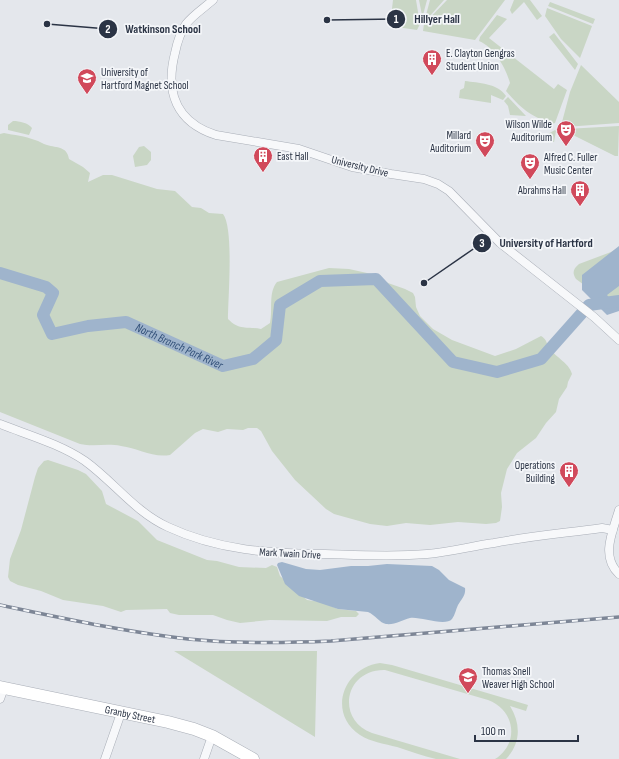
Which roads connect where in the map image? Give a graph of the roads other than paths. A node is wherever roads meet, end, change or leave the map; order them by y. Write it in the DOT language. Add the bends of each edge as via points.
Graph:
graph roads {
  1 [pos="213,0"];
  2 [pos="619,340"];
  3 [pos="0,424"];
  4 [pos="619,510"];
  5 [pos="613,530"];
  6 [pos="619,574"];
  7 [pos="1,691"];
  8 [pos="121,713"];
  9 [pos="212,736"];
  10 [pos="105,759"];
  11 [pos="204,759"];
  12 [pos="254,759"];
  1 -- 2 [label="street, University Drive" via="185,26 172,67 174,98 192,124 216,135 299,149 352,167 434,182 449,191 500,243 594,317"];
  3 -- 5 [label="street, Mark Twain Drive" via="77,456 161,524 185,534 247,550 286,554 414,555 602,528"];
  4 -- 5 [label="street"];
  5 -- 6 [label="street" via="609,556 611,564"];
  7 -- 8 [label="main road, Granby Street"];
  8 -- 9 [label="main road, Granby Street" via="168,722"];
  8 -- 10 [label="street"];
  9 -- 11 [label="street"];
  9 -- 12 [label="main road, Granby Street"];
}
